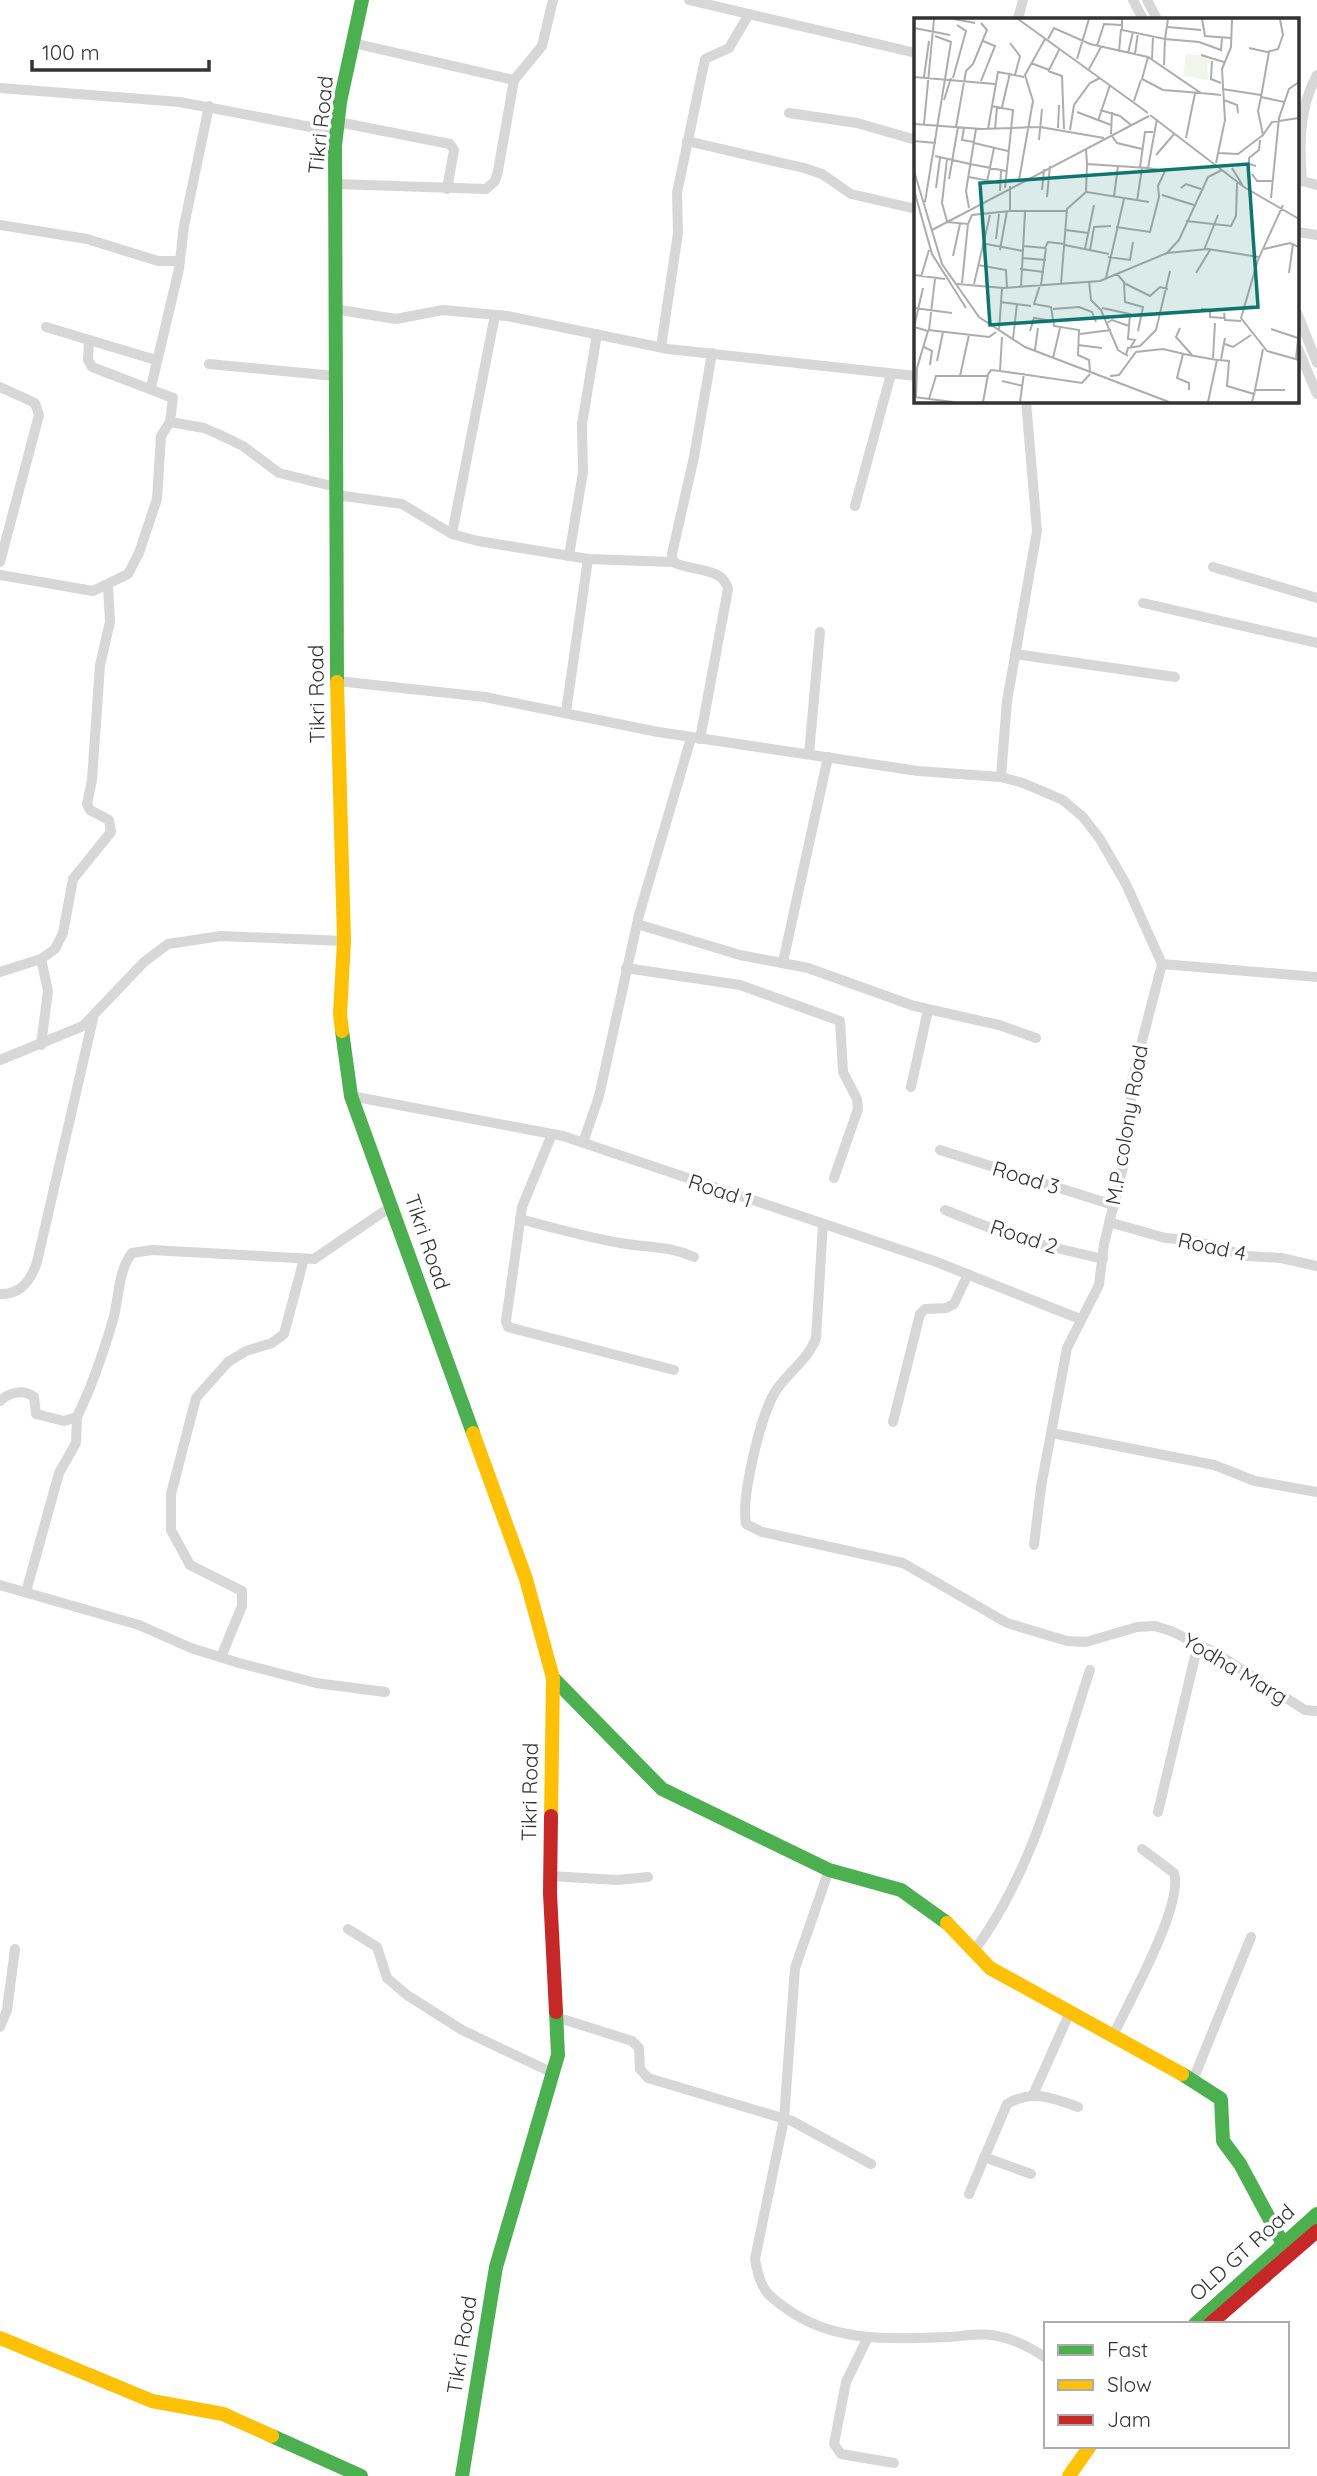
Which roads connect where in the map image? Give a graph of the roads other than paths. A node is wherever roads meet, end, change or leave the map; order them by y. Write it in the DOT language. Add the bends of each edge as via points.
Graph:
graph roads {
  1 [pos="362,0"];
  2 [pos="554,0"];
  3 [pos="689,0"];
  4 [pos="1023,0"];
  5 [pos="1133,0"];
  6 [pos="1147,0"];
  7 [pos="749,14"];
  8 [pos="1018,18"];
  9 [pos="1142,18"];
  10 [pos="1156,18"];
  11 [pos="353,43"];
  12 [pos="914,53"];
  13 [pos="1317,75"];
  14 [pos="514,80"];
  15 [pos="0,88"];
  16 [pos="209,106"];
  17 [pos="789,113"];
  18 [pos="337,127"];
  19 [pos="914,139"];
  20 [pos="687,141"];
  21 [pos="1300,181"];
  22 [pos="335,184"];
  23 [pos="1317,185"];
  24 [pos="447,189"];
  25 [pos="914,209"];
  26 [pos="0,225"];
  27 [pos="180,261"];
  28 [pos="334,309"];
  29 [pos="495,315"];
  30 [pos="1300,320"];
  31 [pos="46,327"];
  32 [pos="597,334"];
  33 [pos="89,340"];
  34 [pos="661,347"];
  35 [pos="712,353"];
  36 [pos="1300,354"];
  37 [pos="156,360"];
  38 [pos="1317,360"];
  39 [pos="209,363"];
  40 [pos="891,374"];
  41 [pos="335,376"];
  42 [pos="914,376"];
  43 [pos="0,387"];
  44 [pos="151,387"];
  45 [pos="1317,394"];
  46 [pos="1026,402"];
  47 [pos="170,422"];
  48 [pos="336,491"];
  49 [pos="855,506"];
  50 [pos="452,534"];
  51 [pos="569,556"];
  52 [pos="589,559"];
  53 [pos="0,562"];
  54 [pos="673,562"];
  55 [pos="1213,567"];
  56 [pos="0,575"];
  57 [pos="108,586"];
  58 [pos="1317,597"];
  59 [pos="1143,603"];
  60 [pos="820,632"];
  61 [pos="1317,643"];
  62 [pos="1015,653"];
  63 [pos="1175,677"];
  64 [pos="337,681"];
  65 [pos="566,712"];
  66 [pos="696,738"];
  67 [pos="809,754"];
  68 [pos="828,757"];
  69 [pos="1002,777"];
  70 [pos="637,924"];
  71 [pos="344,941"];
  72 [pos="41,959"];
  73 [pos="783,962"];
  74 [pos="1163,964"];
  75 [pos="626,968"];
  76 [pos="0,972"];
  77 [pos="1317,977"];
  78 [pos="928,1010"];
  79 [pos="93,1018"];
  80 [pos="1036,1038"];
  81 [pos="41,1045"];
  82 [pos="0,1060"];
  83 [pos="911,1087"];
  84 [pos="351,1096"];
  85 [pos="552,1134"];
  86 [pos="583,1143"];
  87 [pos="940,1150"];
  88 [pos="834,1178"];
  89 [pos="1113,1205"];
  90 [pos="392,1206"];
  91 [pos="945,1210"];
  92 [pos="520,1219"];
  93 [pos="1109,1222"];
  94 [pos="823,1224"];
  95 [pos="694,1257"];
  96 [pos="304,1259"];
  97 [pos="1103,1259"];
  98 [pos="1317,1266"];
  99 [pos="968,1273"];
  100 [pos="0,1294"];
  101 [pos="1080,1319"];
  102 [pos="674,1370"];
  103 [pos="0,1401"];
  104 [pos="77,1417"];
  105 [pos="893,1422"];
  106 [pos="1052,1433"];
  107 [pos="1317,1492"];
  108 [pos="1034,1545"];
  109 [pos="0,1585"];
  110 [pos="26,1592"];
  111 [pos="1198,1644"];
  112 [pos="221,1657"];
  113 [pos="1090,1670"];
  114 [pos="552,1678"];
  115 [pos="385,1692"];
  116 [pos="1317,1711"];
  117 [pos="1158,1812"];
  118 [pos="1142,1850"];
  119 [pos="829,1870"];
  120 [pos="550,1876"];
  121 [pos="648,1877"];
  122 [pos="348,1929"];
  123 [pos="1251,1937"];
  124 [pos="15,1949"];
  125 [pos="974,1951"];
  126 [pos="1070,2012"];
  127 [pos="556,2017"];
  128 [pos="0,2027"];
  129 [pos="1113,2036"];
  130 [pos="553,2073"];
  131 [pos="1193,2080"];
  132 [pos="1033,2095"];
  133 [pos="1078,2107"];
  134 [pos="784,2119"];
  135 [pos="984,2157"];
  136 [pos="871,2164"];
  137 [pos="1031,2174"];
  138 [pos="969,2194"];
  139 [pos="1317,2214"];
  140 [pos="1317,2231"];
  141 [pos="1283,2244"];
  142 [pos="1197,2322"];
  143 [pos="1212,2322"];
  144 [pos="868,2337"];
  145 [pos="0,2338"];
  146 [pos="1044,2357"];
  147 [pos="1089,2448"];
  148 [pos="1101,2448"];
  149 [pos="894,2463"];
  150 [pos="361,2476"];
  151 [pos="462,2476"];
  152 [pos="1069,2476"];
  153 [pos="1081,2476"];
  1 -- 11 [label="street, Tikri Road"];
  2 -- 14 [label="street" via="542,46"];
  3 -- 7 [label="street"];
  4 -- 8 [label="street"];
  5 -- 9 [label="street"];
  6 -- 10 [label="street"];
  7 -- 12 [label="street"];
  7 -- 20 [label="street" via="736,41 705,59"];
  11 -- 14 [label="street"];
  11 -- 18 [label="street, Tikri Road"];
  13 -- 21 [label="street" via="1301,124"];
  14 -- 24 [label="street" via="495,181 486,189"];
  15 -- 16 [label="street"];
  16 -- 18 [label="street"];
  16 -- 27 [label="street"];
  17 -- 19 [label="street" via="857,123"];
  18 -- 22 [label="street, Tikri Road"];
  18 -- 24 [label="street" via="450,144 454,150"];
  20 -- 25 [label="street" via="804,168 851,194"];
  20 -- 34 [label="street"];
  21 -- 23 [label="street"];
  22 -- 24 [label="street"];
  22 -- 28 [label="street, Tikri Road"];
  26 -- 27 [label="street" via="87,239 158,261"];
  27 -- 37 [label="street"];
  28 -- 29 [label="street" via="396,319 443,310"];
  28 -- 41 [label="street, Tikri Road"];
  29 -- 32 [label="street"];
  29 -- 50 [label="street"];
  30 -- 38 [label="street"];
  31 -- 33 [label="street"];
  32 -- 34 [label="street"];
  32 -- 51 [label="street" via="582,424 583,472"];
  33 -- 37 [label="street"];
  33 -- 44 [label="street" via="92,366"];
  34 -- 35 [label="street"];
  35 -- 40 [label="street"];
  35 -- 54 [label="street"];
  36 -- 45 [label="street"];
  37 -- 44 [label="street"];
  39 -- 41 [label="street"];
  40 -- 42 [label="street"];
  40 -- 49 [label="street"];
  41 -- 48 [label="street, Tikri Road"];
  43 -- 53 [label="street" via="39,408"];
  44 -- 47 [label="street" via="173,398"];
  46 -- 62 [label="street" via="1037,531"];
  47 -- 48 [label="street" via="218,434 279,473"];
  47 -- 57 [label="street" via="162,436 160,488 139,553 128,573"];
  48 -- 50 [label="street" via="402,504"];
  48 -- 64 [label="street, Tikri Road"];
  50 -- 51 [label="street"];
  51 -- 52 [label="street"];
  52 -- 54 [label="street"];
  52 -- 65 [label="street"];
  54 -- 66 [label="street" via="720,575 728,589"];
  55 -- 58 [label="street"];
  56 -- 57 [label="street" via="80,590"];
  57 -- 72 [label="street" via="110,622 100,665 88,804 90,810 109,820 111,832 74,879 60,942"];
  59 -- 61 [label="street"];
  60 -- 67 [label="street"];
  62 -- 63 [label="street"];
  62 -- 69 [label="street"];
  64 -- 65 [label="street" via="485,697"];
  64 -- 71 [label="street, Tikri Road"];
  65 -- 66 [label="street"];
  66 -- 67 [label="street"];
  66 -- 70 [label="street"];
  67 -- 68 [label="street"];
  68 -- 69 [label="street" via="918,771"];
  68 -- 73 [label="street"];
  69 -- 74 [label="street" via="1043,790 1083,817 1125,884"];
  70 -- 73 [label="street"];
  70 -- 75 [label="street"];
  71 -- 79 [label="street" via="222,936 168,944 144,962"];
  71 -- 84 [label="street, Tikri Road" via="340,1014"];
  72 -- 76 [label="street"];
  72 -- 81 [label="street" via="48,991"];
  73 -- 78 [label="street"];
  74 -- 77 [label="street"];
  74 -- 89 [label="street, M.P colony Road" via="1133,1076 1126,1155"];
  75 -- 86 [label="street"];
  75 -- 88 [label="street" via="740,985 839,1021 843,1072 858,1109"];
  78 -- 80 [label="street"];
  78 -- 83 [label="street"];
  79 -- 81 [label="street"];
  79 -- 100 [label="street" via="37,1262 26,1284 15,1292"];
  81 -- 82 [label="street"];
  84 -- 85 [label="street, Road 1"];
  84 -- 90 [label="street, Tikri Road"];
  85 -- 86 [label="street, Road 1"];
  85 -- 92 [label="street"];
  86 -- 94 [label="street, Road 1"];
  87 -- 89 [label="street, Road 3"];
  89 -- 93 [label="street, M.P colony Road"];
  90 -- 96 [label="street" via="324,1254"];
  90 -- 114 [label="street, Tikri Road" via="526,1578"];
  91 -- 97 [label="street, Road 2" via="1017,1238"];
  92 -- 95 [label="street" via="611,1241 656,1245"];
  92 -- 102 [label="street" via="508,1326"];
  93 -- 97 [label="street, M.P colony Road"];
  93 -- 98 [label="street, Road 4" via="1247,1256"];
  94 -- 99 [label="street, Road 1"];
  94 -- 111 [label="street, Yodha Marg" via="816,1338 775,1391 766,1411 747,1494 746,1524 762,1532 903,1563 1007,1623 1068,1641 1086,1642 1155,1626"];
  96 -- 104 [label="street" via="152,1250 132,1254 123,1271 95,1377"];
  96 -- 112 [label="street" via="284,1334 228,1362 196,1398 171,1494 171,1530 190,1565 243,1591 242,1606"];
  97 -- 101 [label="street, M.P colony Road" via="1094,1298"];
  99 -- 101 [label="street, Road 1"];
  99 -- 105 [label="street" via="954,1304 920,1314"];
  101 -- 106 [label="street, M.P colony Road" via="1067,1348"];
  103 -- 104 [label="street" via="23,1392 34,1397 36,1414 64,1421"];
  104 -- 110 [label="street" via="76,1443 59,1473"];
  106 -- 107 [label="street" via="1214,1465 1255,1481"];
  106 -- 108 [label="street, M.P colony Road"];
  109 -- 110 [label="street"];
  110 -- 112 [label="street" via="139,1625"];
  111 -- 116 [label="street, Yodha Marg" via="1305,1710"];
  111 -- 117 [label="street"];
  112 -- 115 [label="street" via="317,1683"];
  113 -- 125 [label="street" via="1026,1864 1006,1906"];
  114 -- 119 [label="street" via="662,1789"];
  114 -- 120 [label="street, Tikri Road"];
  118 -- 129 [label="street" via="1174,1874 1176,1890 1162,1933"];
  119 -- 125 [label="street" via="901,1890 949,1924"];
  119 -- 134 [label="street" via="795,1968"];
  120 -- 121 [label="street"];
  120 -- 127 [label="street, Tikri Road"];
  122 -- 130 [label="street" via="377,1947 387,1978 407,1995 462,2030"];
  123 -- 131 [label="street"];
  124 -- 128 [label="street" via="7,2010"];
  125 -- 126 [label="street" via="990,1968"];
  126 -- 129 [label="street"];
  126 -- 132 [label="street"];
  127 -- 130 [label="street, Tikri Road" via="558,2055"];
  127 -- 134 [label="street" via="632,2041 639,2048 640,2068 648,2078"];
  129 -- 131 [label="street"];
  130 -- 151 [label="street, Tikri Road" via="496,2267"];
  131 -- 141 [label="street" via="1221,2099 1223,2141"];
  132 -- 133 [label="street"];
  132 -- 135 [label="street" via="1007,2104"];
  134 -- 136 [label="street"];
  134 -- 144 [label="street" via="755,2259 758,2281 770,2298 813,2326"];
  135 -- 137 [label="street"];
  135 -- 138 [label="street"];
  139 -- 141 [label="street, OLD GT Road"];
  140 -- 143 [label="street, OLD GT Road"];
  141 -- 142 [label="street, OLD GT Road"];
  144 -- 146 [label="street" via="991,2335 1028,2345"];
  144 -- 149 [label="street" via="846,2382 834,2444 841,2454"];
  145 -- 150 [label="street" via="152,2401 223,2414"];
  147 -- 152 [label="street"];
  148 -- 153 [label="street"];
}
